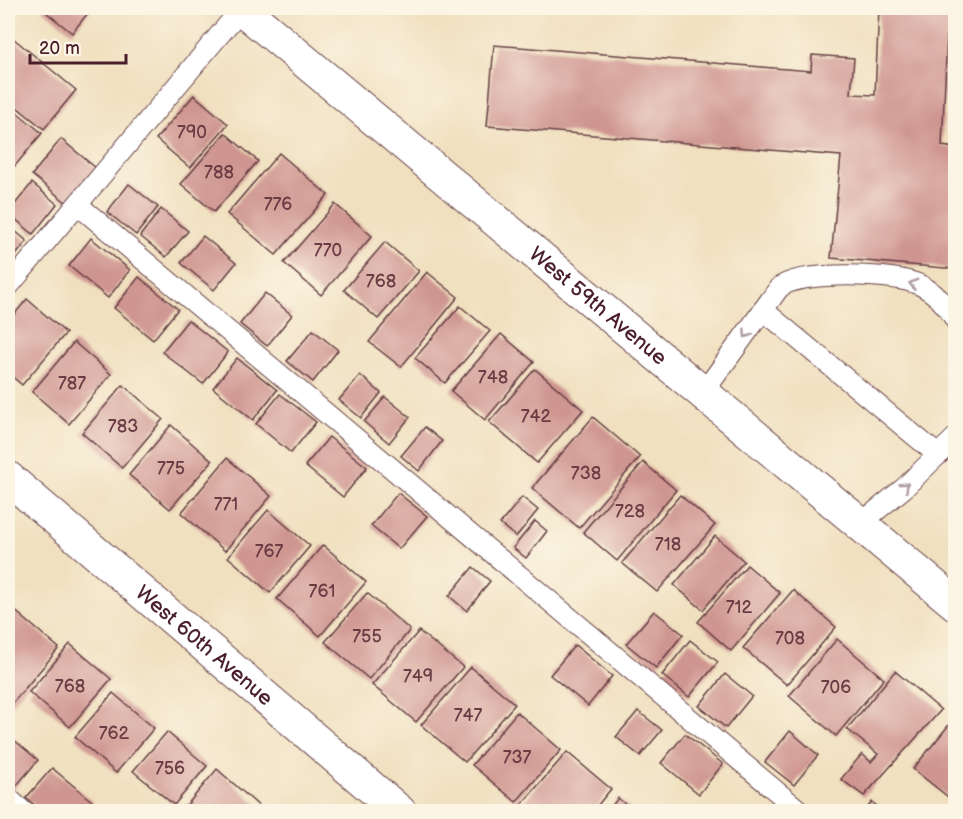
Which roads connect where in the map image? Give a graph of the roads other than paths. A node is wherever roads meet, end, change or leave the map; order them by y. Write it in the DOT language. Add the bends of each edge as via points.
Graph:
graph roads {
  1 [pos="242,8"];
  2 [pos="78,205"];
  3 [pos="8,287"];
  4 [pos="763,310"];
  5 [pos="956,321"];
  6 [pos="703,393"];
  7 [pos="956,436"];
  8 [pos="938,455"];
  9 [pos="8,478"];
  10 [pos="860,524"];
  11 [pos="956,604"];
  12 [pos="8,798"];
  13 [pos="24,812"];
  14 [pos="400,812"];
  15 [pos="801,812"];
  1 -- 2 [label="lane"];
  1 -- 6 [label="street, West 59th Avenue"];
  2 -- 3 [label="lane"];
  2 -- 15 [label="lane"];
  5 -- 4 [label="lane, one-way" via="939,297 919,284 828,274 787,281"];
  4 -- 6 [label="lane, one-way"];
  4 -- 8 [label="lane"];
  6 -- 10 [label="street, West 59th Avenue"];
  7 -- 8 [label="lane"];
  10 -- 8 [label="lane, one-way"];
  9 -- 14 [label="street, West 60th Avenue"];
  10 -- 11 [label="street, West 59th Avenue"];
  12 -- 13 [label="lane"];
}
